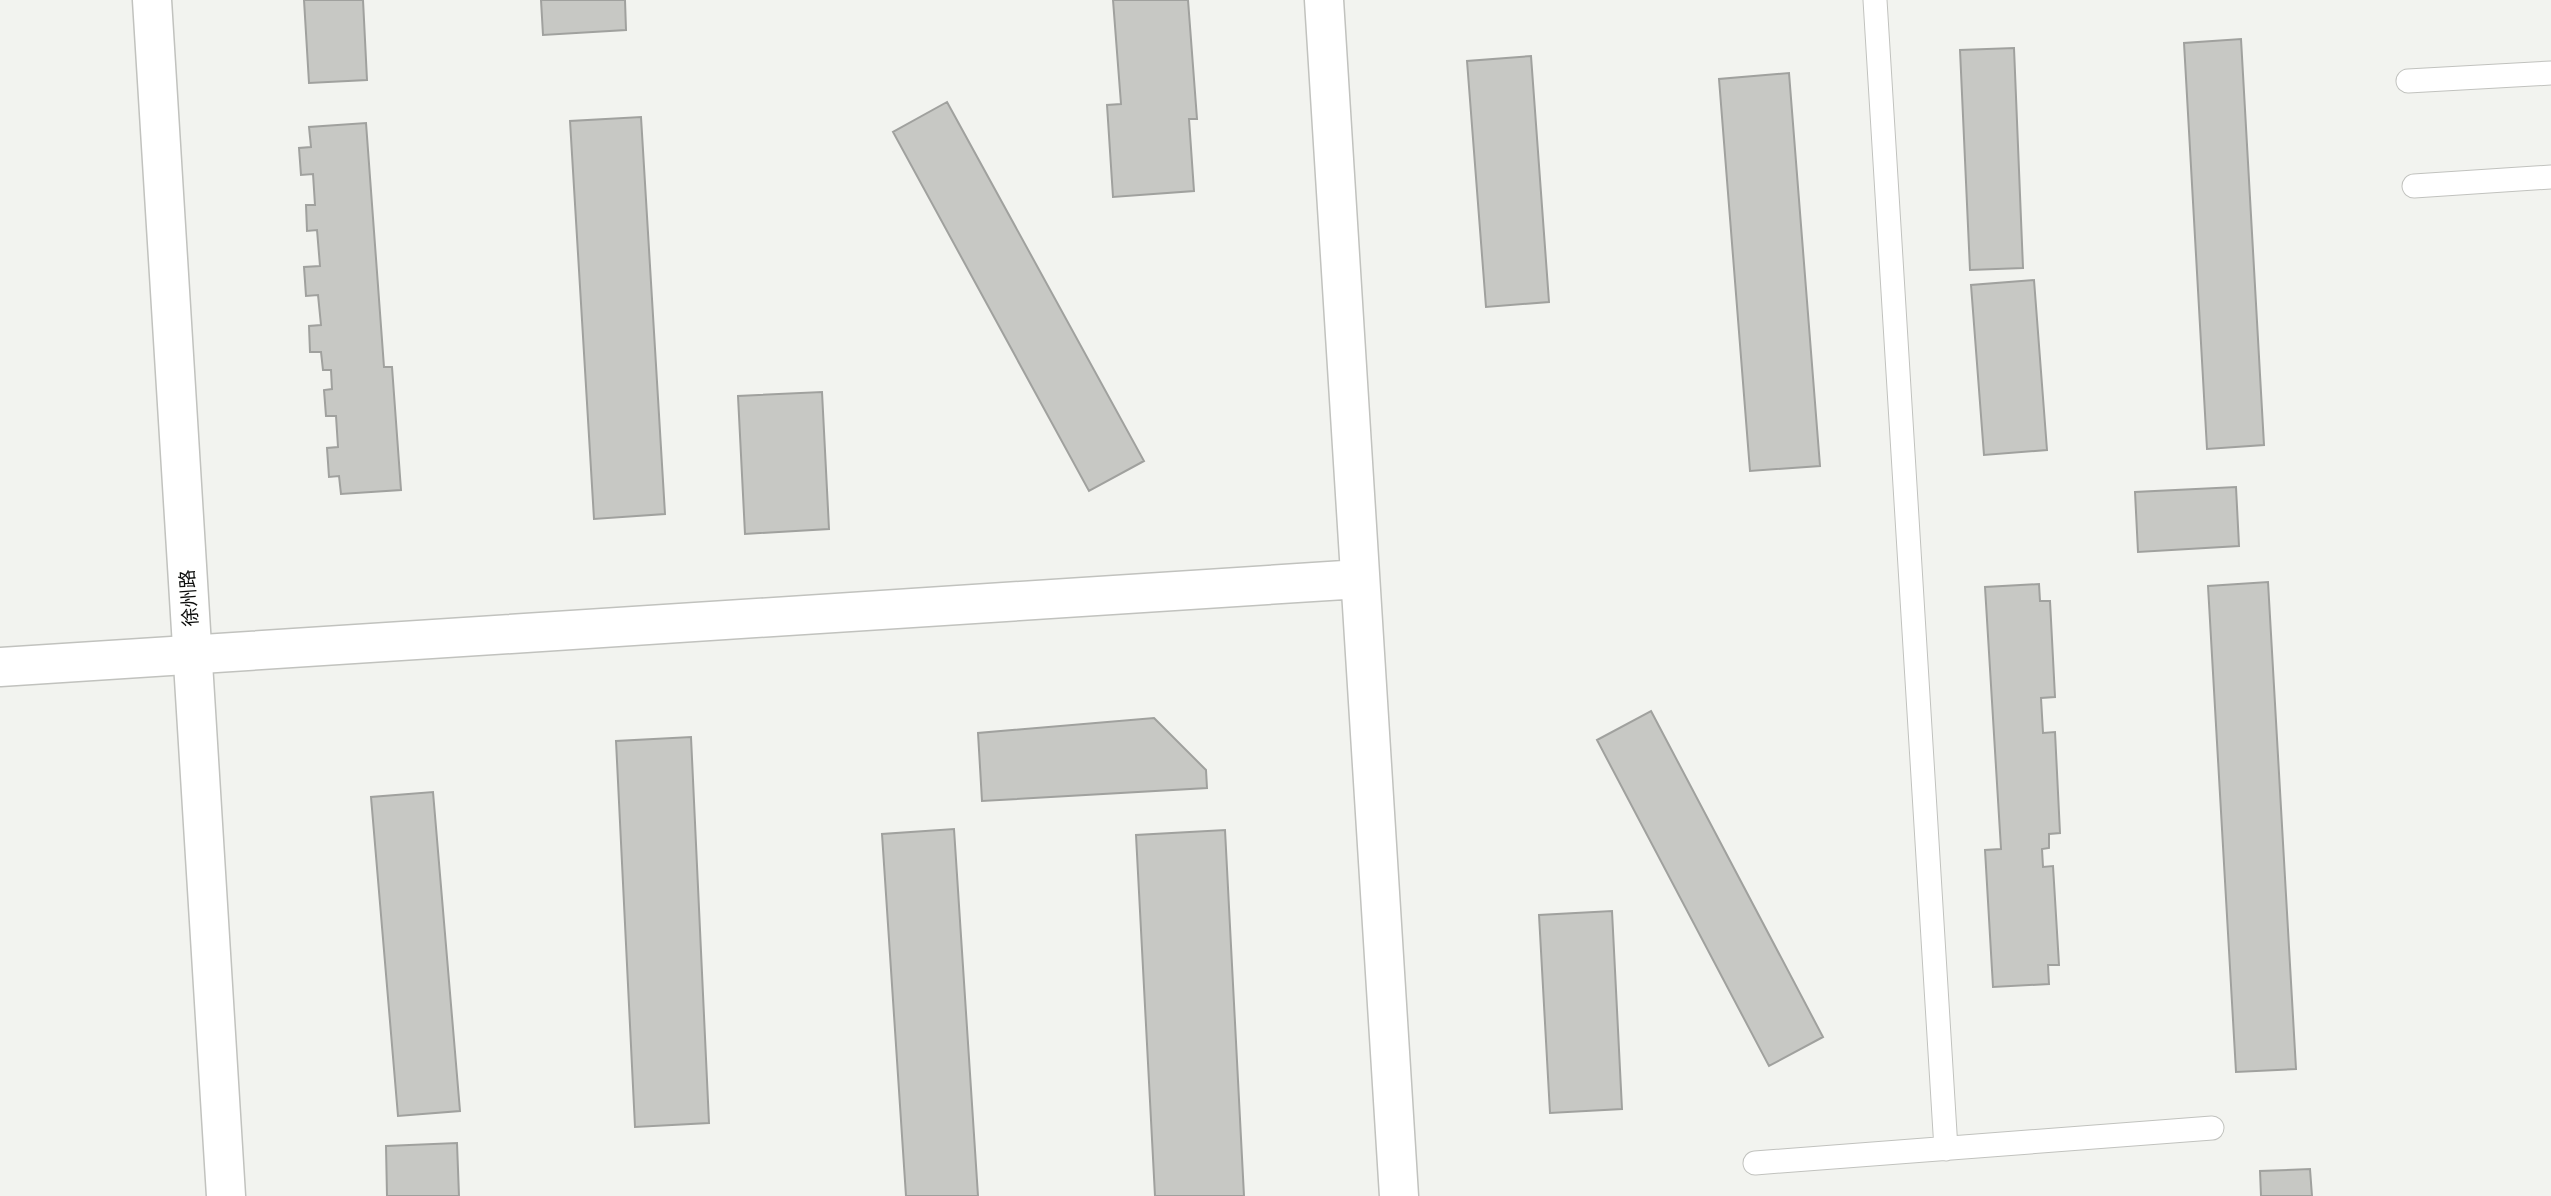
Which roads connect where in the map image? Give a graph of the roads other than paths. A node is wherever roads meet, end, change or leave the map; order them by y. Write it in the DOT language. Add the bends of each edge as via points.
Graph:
graph roads {
  1 [pos="152,0"];
  2 [pos="1324,0"];
  3 [pos="1875,0"];
  4 [pos="2551,73"];
  5 [pos="2408,81"];
  6 [pos="2551,177"];
  7 [pos="2414,186"];
  8 [pos="1360,579"];
  9 [pos="193,655"];
  10 [pos="0,667"];
  11 [pos="2212,1128"];
  12 [pos="1946,1149"];
  13 [pos="1755,1163"];
  14 [pos="226,1196"];
  15 [pos="1399,1196"];
  1 -- 9 [label="street, 徐州路"];
  2 -- 8 [label="street"];
  3 -- 12 [label="lane"];
  4 -- 5 [label="lane"];
  6 -- 7 [label="lane"];
  8 -- 9 [label="street"];
  8 -- 15 [label="street"];
  9 -- 10 [label="street"];
  9 -- 14 [label="street, 徐州路"];
  11 -- 12 [label="lane"];
  12 -- 13 [label="lane"];
}
